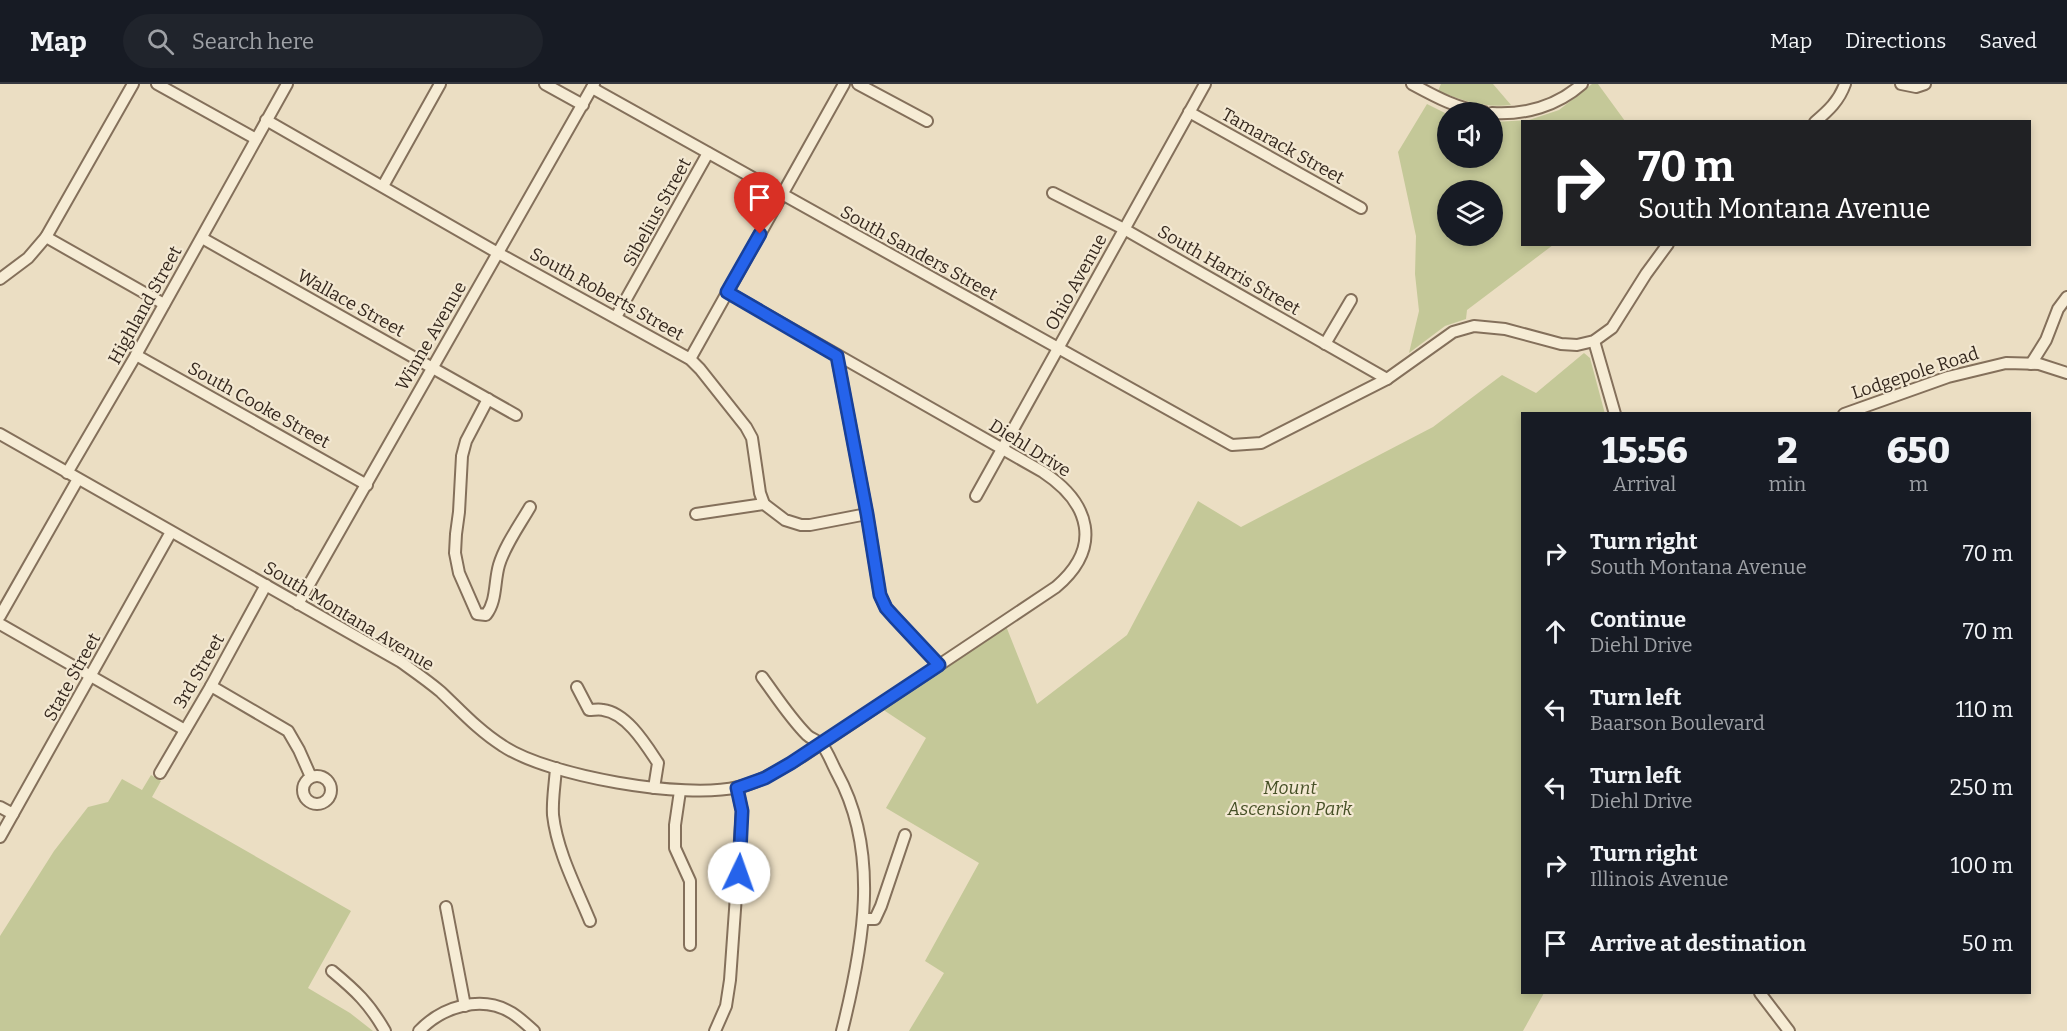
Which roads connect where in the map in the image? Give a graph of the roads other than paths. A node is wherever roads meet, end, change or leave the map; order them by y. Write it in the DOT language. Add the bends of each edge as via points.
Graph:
graph roads {
  1 [pos="133,84"];
  2 [pos="157,84"];
  3 [pos="287,84"];
  4 [pos="440,84"];
  5 [pos="545,84"];
  6 [pos="844,84"];
  7 [pos="858,84"];
  8 [pos="1205,84"];
  9 [pos="1412,84"];
  10 [pos="1582,84"];
  11 [pos="1845,84"];
  12 [pos="1901,84"];
  13 [pos="1924,84"];
  14 [pos="593,86"];
  15 [pos="1448,102"];
  16 [pos="583,105"];
  17 [pos="1189,112"];
  18 [pos="1503,114"];
  19 [pos="266,120"];
  20 [pos="1817,120"];
  21 [pos="927,121"];
  22 [pos="256,139"];
  23 [pos="708,153"];
  24 [pos="383,186"];
  25 [pos="1053,193"];
  26 [pos="782,195"];
  27 [pos="1361,208"];
  28 [pos="1125,229"];
  29 [pos="46,237"];
  30 [pos="202,238"];
  31 [pos="1667,246"];
  32 [pos="498,253"];
  33 [pos="0,279"];
  34 [pos="727,292"];
  35 [pos="2067,297"];
  36 [pos="1351,300"];
  37 [pos="164,304"];
  38 [pos="616,317"];
  39 [pos="1594,341"];
  40 [pos="1325,345"];
  41 [pos="1058,350"];
  42 [pos="136,355"];
  43 [pos="837,356"];
  44 [pos="690,359"];
  45 [pos="2031,364"];
  46 [pos="432,368"];
  47 [pos="2067,373"];
  48 [pos="1387,379"];
  49 [pos="488,399"];
  50 [pos="1614,412"];
  51 [pos="1849,412"];
  52 [pos="516,415"];
  53 [pos="0,434"];
  54 [pos="1002,449"];
  55 [pos="67,473"];
  56 [pos="78,479"];
  57 [pos="367,484"];
  58 [pos="976,496"];
  59 [pos="765,504"];
  60 [pos="530,507"];
  61 [pos="696,514"];
  62 [pos="867,514"];
  63 [pos="171,532"];
  64 [pos="266,585"];
  65 [pos="298,604"];
  66 [pos="0,616"];
  67 [pos="0,624"];
  68 [pos="939,665"];
  69 [pos="92,677"];
  70 [pos="762,677"];
  71 [pos="211,686"];
  72 [pos="577,687"];
  73 [pos="185,729"];
  74 [pos="821,744"];
  75 [pos="556,768"];
  76 [pos="160,773"];
  77 [pos="311,777"];
  78 [pos="654,788"];
  79 [pos="737,788"];
  80 [pos="680,791"];
  81 [pos="0,807"];
  82 [pos="13,814"];
  83 [pos="905,834"];
  84 [pos="0,837"];
  85 [pos="446,907"];
  86 [pos="863,919"];
  87 [pos="590,921"];
  88 [pos="690,945"];
  89 [pos="332,971"];
  90 [pos="1761,994"];
  91 [pos="465,1006"];
  92 [pos="385,1031"];
  93 [pos="419,1031"];
  94 [pos="534,1031"];
  95 [pos="716,1031"];
  96 [pos="842,1031"];
  97 [pos="1789,1031"];
  1 -- 29 [label="street"];
  2 -- 22 [label="street"];
  3 -- 19 [label="street"];
  4 -- 24 [label="street"];
  5 -- 16 [label="street"];
  6 -- 26 [label="street"];
  7 -- 21 [label="street"];
  8 -- 17 [label="street, Ohio Avenue"];
  9 -- 15 [label="street"];
  10 -- 18 [label="street" via="1542,107"];
  11 -- 20 [label="street" via="1830,109"];
  12 -- 13 [label="street"];
  14 -- 16 [label="street, Winne Avenue"];
  14 -- 23 [label="street, South Sanders Street"];
  16 -- 32 [label="street, Winne Avenue"];
  17 -- 27 [label="street, Tamarack Street"];
  17 -- 28 [label="street, Ohio Avenue"];
  19 -- 22 [label="street"];
  19 -- 24 [label="street, South Roberts Street"];
  22 -- 30 [label="street, Highland Street"];
  23 -- 26 [label="street, South Sanders Street"];
  23 -- 38 [label="street, Sibelius Street"];
  24 -- 32 [label="street, South Roberts Street"];
  25 -- 28 [label="street, South Harris Street"];
  26 -- 34 [label="street"];
  26 -- 41 [label="street, South Sanders Street"];
  28 -- 40 [label="street, South Harris Street"];
  28 -- 41 [label="street, Ohio Avenue"];
  29 -- 33 [label="street" via="28,258"];
  29 -- 37 [label="street"];
  30 -- 37 [label="street, Highland Street"];
  30 -- 46 [label="street, Wallace Street"];
  31 -- 39 [label="street" via="1612,328"];
  32 -- 38 [label="street, South Roberts Street"];
  32 -- 46 [label="street, Winne Avenue"];
  34 -- 43 [label="street, Diehl Drive"];
  34 -- 44 [label="street"];
  35 -- 45 [label="street"];
  36 -- 40 [label="street"];
  37 -- 42 [label="street, Highland Street"];
  38 -- 44 [label="street, South Roberts Street"];
  39 -- 48 [label="street" via="1561,344 1505,329 1474,326 1453,332"];
  39 -- 50 [label="street"];
  40 -- 48 [label="street, South Harris Street"];
  41 -- 48 [label="street, South Sanders Street" via="1232,445 1261,443"];
  41 -- 54 [label="street, Ohio Avenue"];
  42 -- 55 [label="street, Highland Street"];
  42 -- 57 [label="street, South Cooke Street"];
  43 -- 54 [label="street, Diehl Drive"];
  43 -- 62 [label="street"];
  44 -- 59 [label="street, South Roberts Street" via="752,438"];
  45 -- 47 [label="street, Lodgepole Road"];
  45 -- 51 [label="street, Lodgepole Road" via="2006,363 1948,376"];
  46 -- 49 [label="street, Wallace Street"];
  46 -- 57 [label="street, Winne Avenue"];
  49 -- 52 [label="street, Wallace Street"];
  49 -- 60 [label="street" via="462,456 455,553 459,573 477,614 486,615 490,609 499,565"];
  53 -- 55 [label="street, South Montana Avenue"];
  54 -- 58 [label="street, Ohio Avenue"];
  54 -- 68 [label="street, Diehl Drive" via="1067,490 1085,525 1081,554 1056,587"];
  55 -- 56 [label="street, South Montana Avenue"];
  56 -- 63 [label="street, South Montana Avenue"];
  56 -- 66 [label="street"];
  57 -- 65 [label="street, Winne Avenue"];
  59 -- 61 [label="street"];
  59 -- 62 [label="street" via="785,520 801,525"];
  62 -- 68 [label="street" via="880,595 886,608"];
  63 -- 64 [label="street, South Montana Avenue"];
  63 -- 69 [label="street, State Street"];
  64 -- 65 [label="street, South Montana Avenue"];
  64 -- 71 [label="street, 3rd Street"];
  65 -- 75 [label="street, South Montana Avenue" via="415,672 505,748"];
  67 -- 69 [label="street"];
  68 -- 74 [label="street, Diehl Drive"];
  69 -- 73 [label="street"];
  69 -- 82 [label="street, State Street"];
  70 -- 74 [label="street" via="808,737"];
  71 -- 73 [label="street, 3rd Street"];
  71 -- 77 [label="street" via="288,731"];
  72 -- 78 [label="street" via="589,710 606,710 638,733 658,763"];
  73 -- 76 [label="street, 3rd Street"];
  74 -- 79 [label="street, South Montana Avenue" via="772,774"];
  74 -- 86 [label="street" via="857,821 864,860"];
  75 -- 78 [label="street, South Montana Avenue"];
  75 -- 87 [label="street" via="556,828"];
  78 -- 80 [label="street, South Montana Avenue"];
  79 -- 80 [label="street, South Montana Avenue"];
  79 -- 95 [label="street" via="742,811 730,980 726,1006"];
  80 -- 88 [label="street" via="675,848 690,881"];
  81 -- 82 [label="street"];
  82 -- 84 [label="street, State Street"];
  83 -- 86 [label="street" via="882,906 875,919"];
  85 -- 91 [label="street"];
  86 -- 96 [label="street"];
  89 -- 92 [label="street" via="372,1008"];
  90 -- 97 [label="street"];
  91 -- 93 [label="street" via="440,1014"];
  91 -- 94 [label="street" via="496,1007 512,1013"];
}
